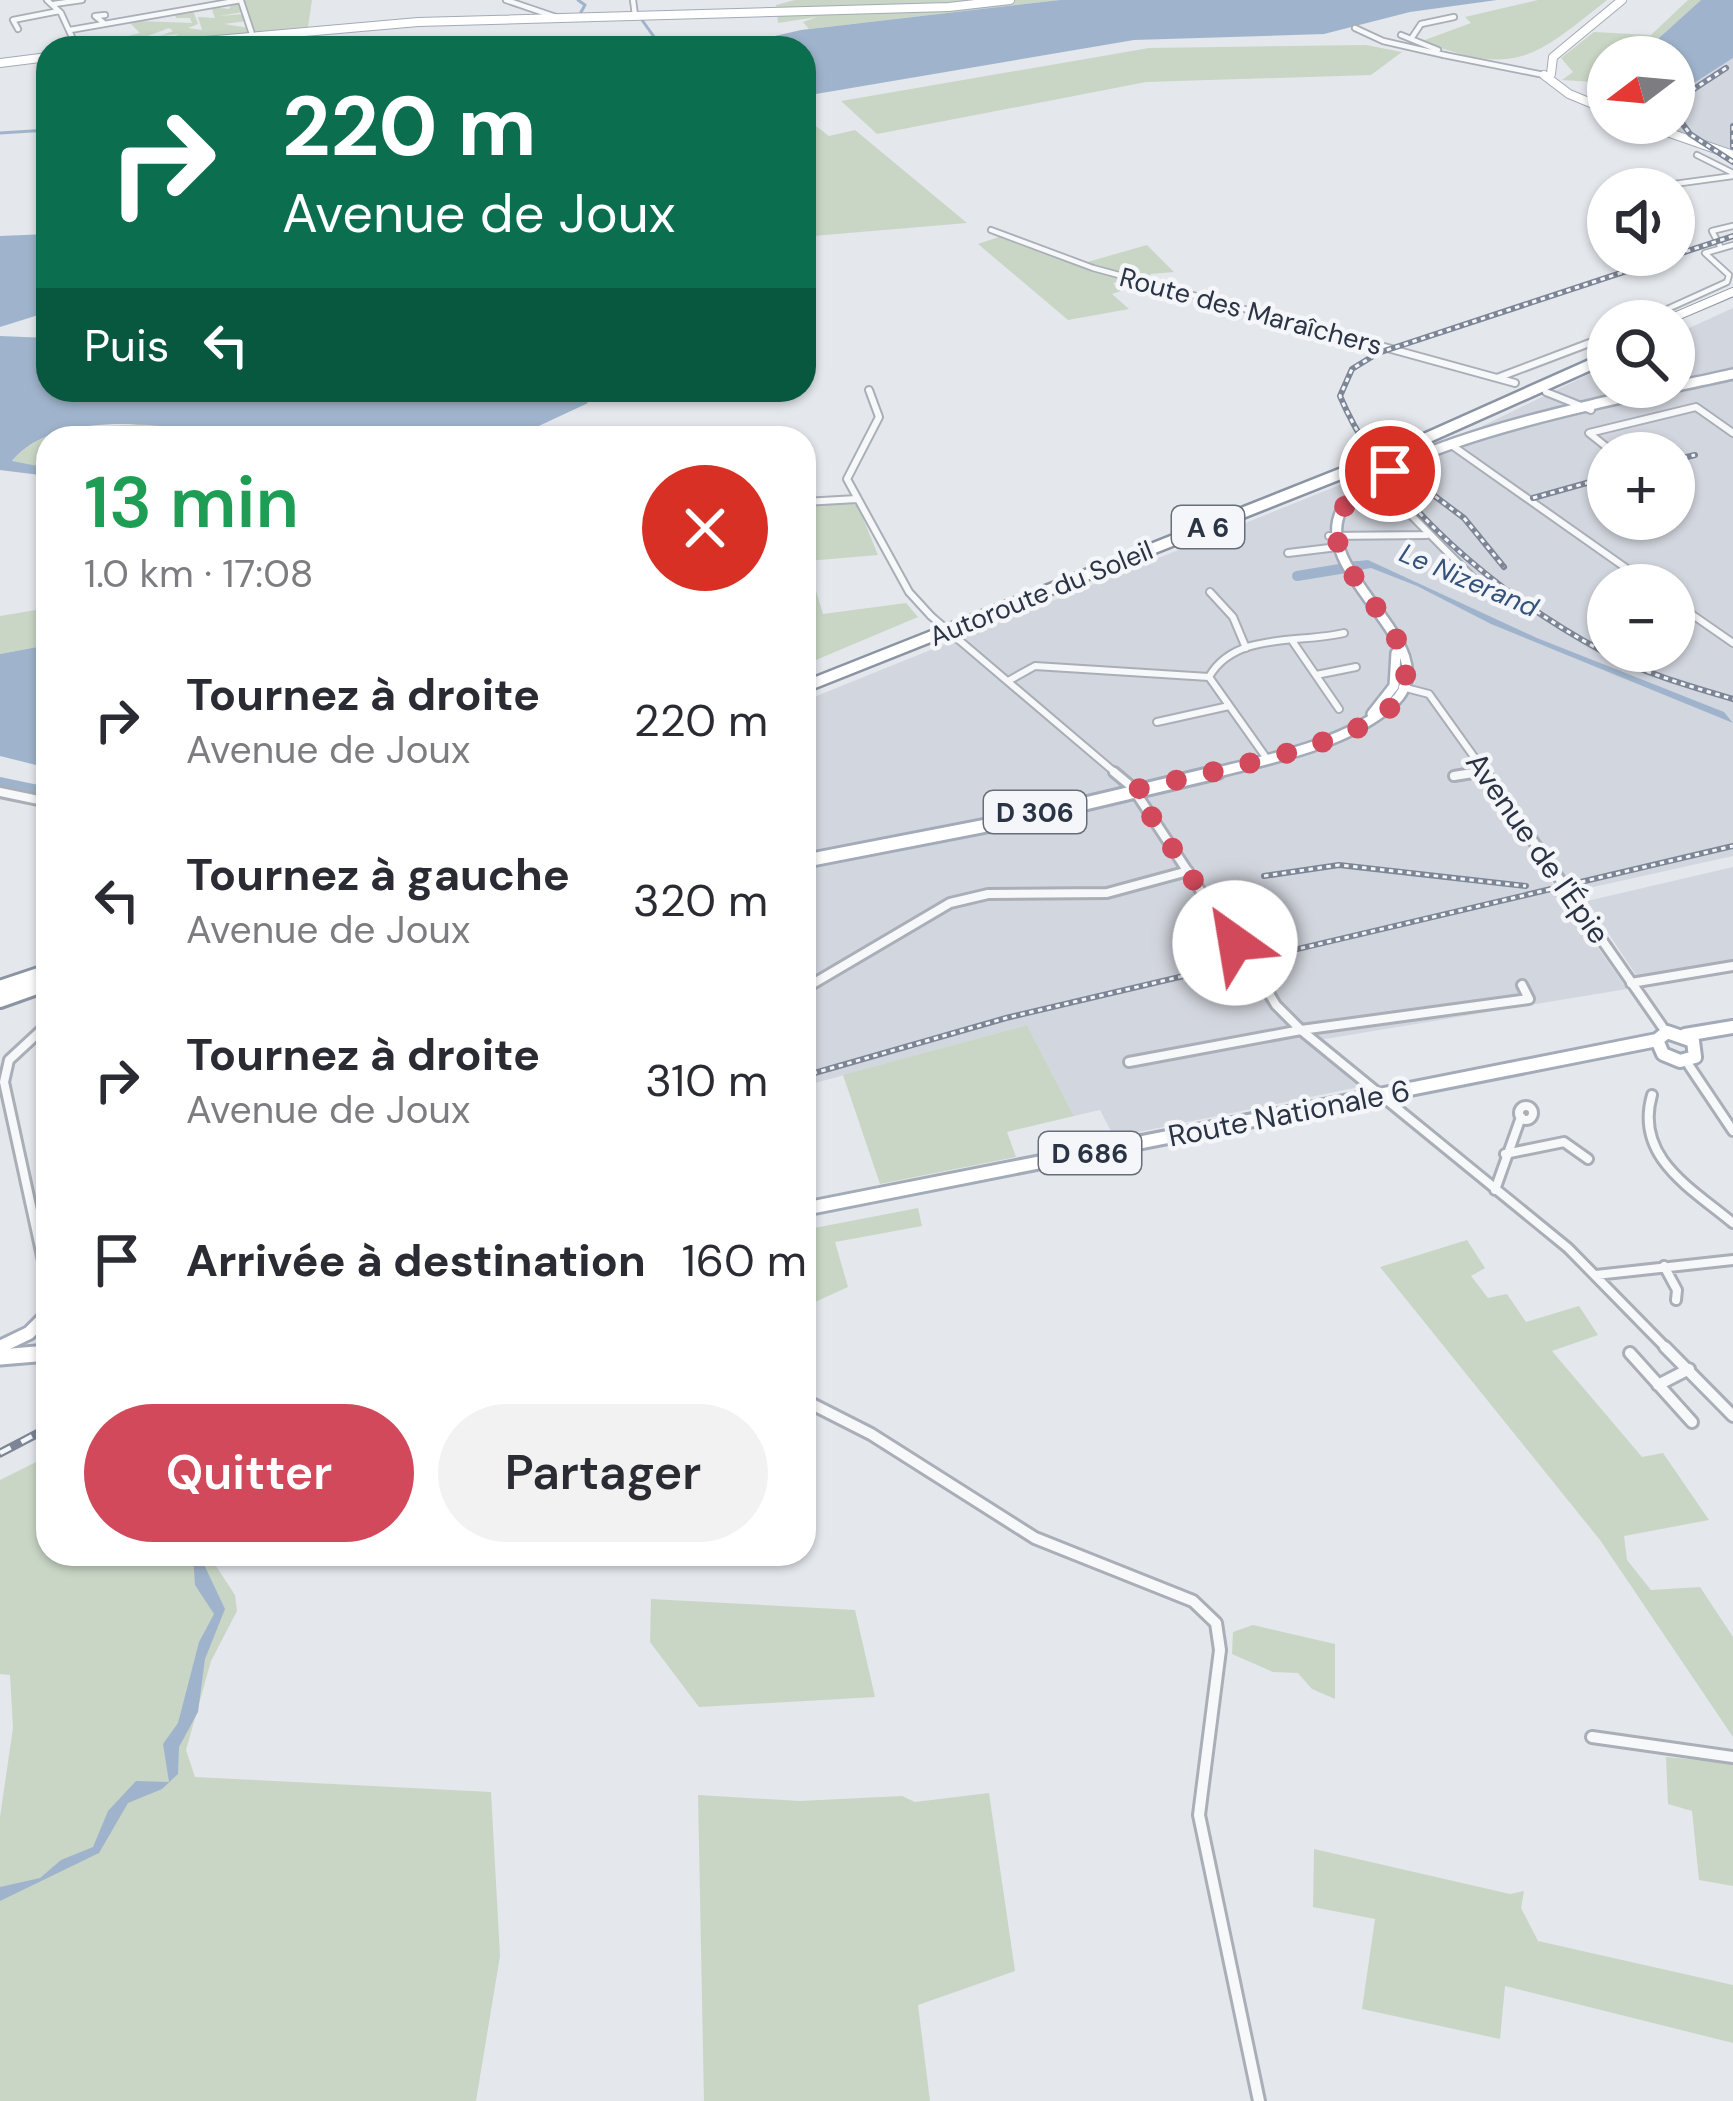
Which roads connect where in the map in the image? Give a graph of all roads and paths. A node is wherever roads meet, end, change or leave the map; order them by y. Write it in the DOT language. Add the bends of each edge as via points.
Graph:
graph roads {
  1 [pos="82,0"];
  2 [pos="241,0"];
  3 [pos="506,0"];
  4 [pos="633,0"];
  5 [pos="1010,0"];
  6 [pos="1622,0"];
  7 [pos="50,2"];
  8 [pos="59,11"];
  9 [pos="105,15"];
  10 [pos="543,15"];
  11 [pos="635,15"];
  12 [pos="1454,17"];
  13 [pos="105,23"];
  14 [pos="1355,28"];
  15 [pos="18,29"];
  16 [pos="70,30"];
  17 [pos="252,34"];
  18 [pos="1401,35"];
  19 [pos="72,36"];
  20 [pos="234,36"];
  21 [pos="1411,39"];
  22 [pos="1444,55"];
  23 [pos="36,58"];
  24 [pos="0,63"];
  25 [pos="1546,74"];
  26 [pos="1587,101"];
  27 [pos="1687,144"];
  28 [pos="1702,151"];
  29 [pos="1731,155"];
  30 [pos="1733,175"];
  31 [pos="1695,181"];
  32 [pos="1733,226"];
  33 [pos="991,230"];
  34 [pos="1733,244"];
  35 [pos="1720,246"];
  36 [pos="1733,296"];
  37 [pos="1687,300"];
  38 [pos="1695,310"];
  39 [pos="1695,315"];
  40 [pos="1587,344"];
  41 [pos="1587,361"];
  42 [pos="1587,362"];
  43 [pos="1733,372"];
  44 [pos="1497,378"];
  45 [pos="1695,380"];
  46 [pos="1695,382"];
  47 [pos="1515,383"];
  48 [pos="869,390"];
  49 [pos="1546,392"];
  50 [pos="1587,407"];
  51 [pos="1589,408"];
  52 [pos="1597,432"];
  53 [pos="1733,433"];
  54 [pos="1452,445"];
  55 [pos="857,499"];
  56 [pos="816,501"];
  57 [pos="1406,510"];
  58 [pos="1429,535"];
  59 [pos="1333,542"];
  60 [pos="1288,553"];
  61 [pos="1620,564"];
  62 [pos="1478,582"];
  63 [pos="1210,592"];
  64 [pos="1695,617"];
  65 [pos="1344,633"];
  66 [pos="1293,642"];
  67 [pos="1733,643"];
  68 [pos="1246,648"];
  69 [pos="1356,667"];
  70 [pos="816,672"];
  71 [pos="1316,675"];
  72 [pos="1209,677"];
  73 [pos="1008,681"];
  74 [pos="816,682"];
  75 [pos="1399,687"];
  76 [pos="1228,706"];
  77 [pos="1340,709"];
  78 [pos="1157,722"];
  79 [pos="1264,754"];
  80 [pos="1486,771"];
  81 [pos="1454,776"];
  82 [pos="1133,788"];
  83 [pos="0,792"];
  84 [pos="36,800"];
  85 [pos="816,856"];
  86 [pos="1189,871"];
  87 [pos="1235,943"];
  88 [pos="1733,966"];
  89 [pos="1256,972"];
  90 [pos="36,977"];
  91 [pos="816,981"];
  92 [pos="1631,983"];
  93 [pos="36,985"];
  94 [pos="1522,986"];
  95 [pos="1,990"];
  96 [pos="1733,1027"];
  97 [pos="1301,1030"];
  98 [pos="36,1032"];
  99 [pos="1709,1032"];
  100 [pos="1684,1035"];
  101 [pos="1661,1041"];
  102 [pos="1696,1045"];
  103 [pos="1686,1061"];
  104 [pos="1130,1062"];
  105 [pos="1376,1095"];
  106 [pos="1652,1095"];
  107 [pos="1521,1117"];
  108 [pos="1733,1131"];
  109 [pos="1505,1154"];
  110 [pos="1588,1159"];
  111 [pos="1495,1190"];
  112 [pos="816,1207"];
  113 [pos="36,1220"];
  114 [pos="1733,1222"];
  115 [pos="1733,1259"];
  116 [pos="1663,1265"];
  117 [pos="1596,1275"];
  118 [pos="1676,1300"];
  119 [pos="36,1322"];
  120 [pos="0,1347"];
  121 [pos="36,1353"];
  122 [pos="1630,1354"];
  123 [pos="0,1357"];
  124 [pos="1689,1369"];
  125 [pos="1658,1385"];
  126 [pos="816,1406"];
  127 [pos="1733,1416"];
  128 [pos="1692,1422"];
  129 [pos="1592,1737"];
  130 [pos="1733,1757"];
  131 [pos="1259,2101"];
  1 -- 7 [label="street"];
  2 -- 13 [label="street"];
  2 -- 17 [label="street"];
  3 -- 10 [label="street"];
  4 -- 11 [label="street"];
  5 -- 11 [label="main road"];
  6 -- 25 [label="main road" via="1571,40"];
  7 -- 8 [label="street"];
  8 -- 15 [label="street" via="14,20"];
  8 -- 16 [label="street"];
  9 -- 13 [label="street" via="95,16"];
  10 -- 11 [label="main road"];
  10 -- 17 [label="main road"];
  12 -- 21 [label="street" via="1421,24"];
  13 -- 16 [label="street"];
  14 -- 22 [label="street"];
  16 -- 19 [label="street"];
  17 -- 20 [label="main road"];
  18 -- 21 [label="street"];
  21 -- 22 [label="street"];
  22 -- 25 [label="street"];
  23 -- 24 [label="main road"];
  25 -- 26 [label="main road"];
  27 -- 28 [label="main road"];
  28 -- 29 [label="main road"];
  28 -- 30 [label="street"];
  30 -- 31 [label="street"];
  32 -- 35 [label="street" via="1710,235"];
  33 -- 44 [label="street, Route des Maraîchers" via="1074,262"];
  34 -- 35 [label="street"];
  35 -- 37 [label="street" via="1705,256 1729,275 1727,282"];
  36 -- 38 [label="highway"];
  36 -- 39 [label="highway"];
  40 -- 44 [label="street"];
  41 -- 70 [label="highway, Autoroute du Soleil / A 6"];
  42 -- 74 [label="highway, Autoroute du Soleil / A 6" via="1387,456"];
  43 -- 45 [label="main road"];
  43 -- 46 [label="main road"];
  44 -- 47 [label="street, Route des Maraîchers"];
  48 -- 55 [label="street" via="879,417 848,476"];
  49 -- 50 [label="street"];
  51 -- 54 [label="main road"];
  52 -- 53 [label="street" via="1696,407"];
  54 -- 59 [label="main road" via="1358,490 1339,515"];
  54 -- 61 [label="street"];
  55 -- 56 [label="street"];
  55 -- 73 [label="street, bridge" via="909,592"];
  57 -- 58 [label="street"];
  58 -- 59 [label="street"];
  58 -- 62 [label="street"];
  59 -- 60 [label="street"];
  59 -- 75 [label="main road" via="1343,570 1399,643 1407,671"];
  63 -- 68 [label="street"];
  64 -- 67 [label="street"];
  65 -- 66 [label="street"];
  66 -- 68 [label="street"];
  66 -- 71 [label="street"];
  68 -- 72 [label="street" via="1222,656"];
  69 -- 71 [label="street"];
  71 -- 77 [label="street"];
  72 -- 73 [label="street" via="1035,666"];
  72 -- 76 [label="street"];
  73 -- 82 [label="street"];
  75 -- 79 [label="main road, D 306" via="1390,709 1370,721"];
  75 -- 80 [label="street, Avenue de l'Épie" via="1437,703"];
  76 -- 78 [label="street"];
  76 -- 79 [label="street"];
  79 -- 82 [label="main road, D 306"];
  80 -- 81 [label="street"];
  80 -- 92 [label="street, Avenue de l'Épie"];
  82 -- 85 [label="main road, D 306" via="976,832"];
  82 -- 86 [label="street"];
  83 -- 84 [label="street"];
  86 -- 87 [label="street"];
  86 -- 91 [label="street" via="1107,893 988,894 950,903"];
  88 -- 92 [label="street"];
  89 -- 97 [label="street"];
  90 -- 95 [label="highway"];
  92 -- 101 [label="street, Avenue de l'Épie"];
  93 -- 95 [label="highway"];
  94 -- 97 [label="street" via="1529,999"];
  96 -- 99 [label="main road"];
  97 -- 104 [label="street"];
  97 -- 105 [label="street"];
  98 -- 113 [label="street" via="9,1060 4,1082"];
  99 -- 100 [label="main road"];
  99 -- 102 [label="main road"];
  100 -- 101 [label="main road, Route Nationale 6"];
  100 -- 102 [label="main road"];
  101 -- 103 [label="main road"];
  101 -- 105 [label="main road, Route Nationale 6 / D 686"];
  102 -- 103 [label="main road"];
  103 -- 108 [label="street"];
  105 -- 111 [label="street"];
  105 -- 112 [label="main road, Route Nationale 6 / D 686"];
  106 -- 114 [label="street" via="1645,1131 1653,1150"];
  107 -- 109 [label="street"];
  109 -- 110 [label="street" via="1564,1142"];
  109 -- 111 [label="street"];
  111 -- 117 [label="street"];
  115 -- 116 [label="street" via="1716,1268"];
  116 -- 117 [label="street"];
  116 -- 118 [label="street"];
  117 -- 124 [label="street"];
  119 -- 120 [label="main road"];
  121 -- 123 [label="main road"];
  122 -- 125 [label="street"];
  124 -- 125 [label="street"];
  124 -- 127 [label="street"];
  125 -- 128 [label="street"];
  126 -- 131 [label="street" via="1035,1538 1193,1601 1216,1623 1220,1650 1198,1815"];
  129 -- 130 [label="street"];
}
